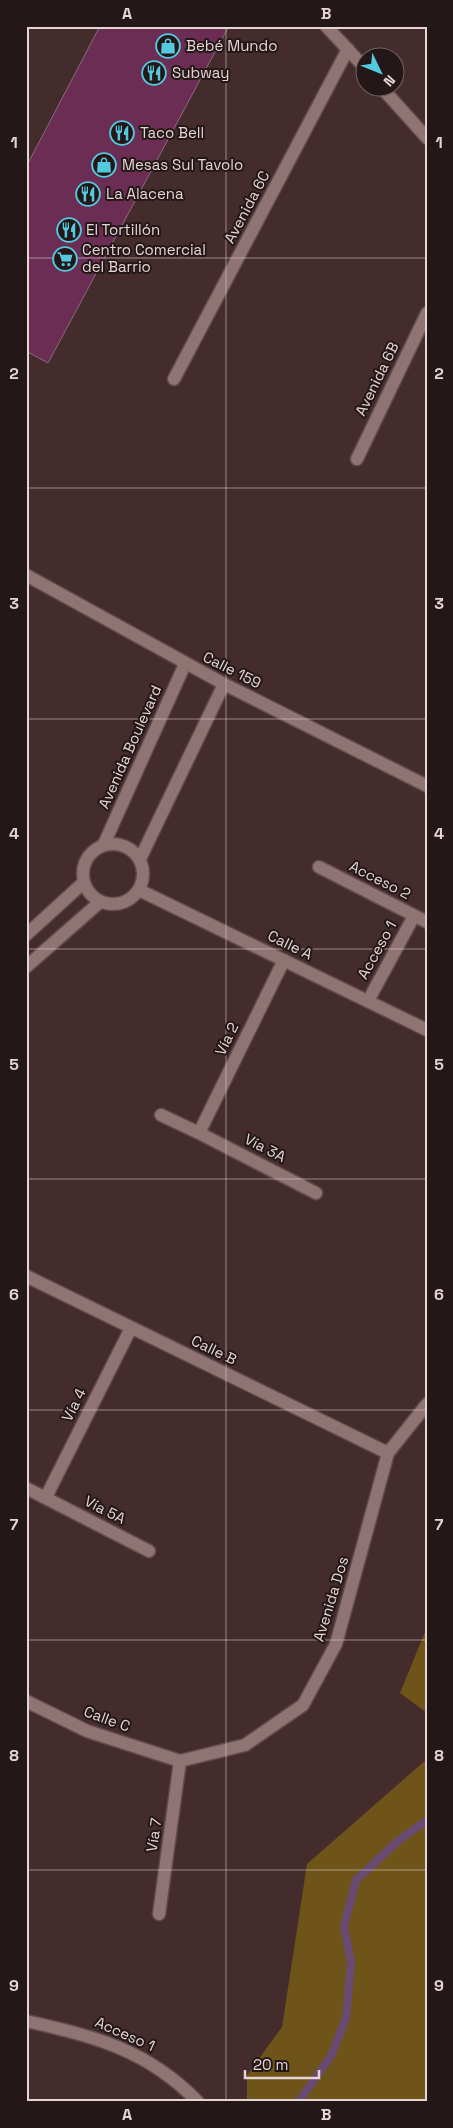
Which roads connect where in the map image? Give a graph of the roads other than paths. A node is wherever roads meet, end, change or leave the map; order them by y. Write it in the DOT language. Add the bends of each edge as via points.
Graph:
graph roads {
  1 [pos="326,26"];
  2 [pos="348,49"];
  3 [pos="356,58"];
  4 [pos="391,98"];
  5 [pos="427,138"];
  6 [pos="427,313"];
  7 [pos="174,379"];
  8 [pos="357,459"];
  9 [pos="26,575"];
  10 [pos="185,664"];
  11 [pos="224,684"];
  12 [pos="427,786"];
  13 [pos="104,844"];
  14 [pos="140,859"];
  15 [pos="319,867"];
  16 [pos="83,883"];
  17 [pos="139,890"];
  18 [pos="100,902"];
  19 [pos="414,916"];
  20 [pos="427,922"];
  21 [pos="26,934"];
  22 [pos="284,960"];
  23 [pos="26,967"];
  24 [pos="368,1001"];
  25 [pos="427,1030"];
  26 [pos="160,1116"];
  27 [pos="199,1133"];
  28 [pos="316,1192"];
  29 [pos="26,1276"];
  30 [pos="131,1328"];
  31 [pos="427,1404"];
  32 [pos="388,1453"];
  33 [pos="26,1488"];
  34 [pos="46,1497"];
  35 [pos="149,1551"];
  36 [pos="26,1701"];
  37 [pos="180,1761"];
  38 [pos="160,1914"];
  39 [pos="26,2020"];
  40 [pos="198,2102"];
  1 -- 2 [label="street"];
  2 -- 3 [label="street"];
  2 -- 7 [label="street, Avenida 6C"];
  4 -- 5 [label="street"];
  6 -- 8 [label="street, Avenida 6B"];
  9 -- 10 [label="street, Calle 159"];
  10 -- 11 [label="street, Calle 159"];
  10 -- 13 [label="street, Avenida Boulevard"];
  11 -- 12 [label="street, Calle 159"];
  11 -- 14 [label="street"];
  13 -- 14 [label="street" via="118,843 131,848"];
  13 -- 16 [label="street" via="86,859"];
  14 -- 17 [label="street" via="144,874"];
  15 -- 19 [label="street, Acceso 2"];
  16 -- 18 [label="street" via="88,893"];
  16 -- 21 [label="street"];
  17 -- 18 [label="street" via="129,900 115,905"];
  17 -- 22 [label="street, Calle A"];
  18 -- 23 [label="street"];
  19 -- 20 [label="street, Acceso 2"];
  19 -- 24 [label="street, Acceso 1"];
  22 -- 24 [label="street, Calle A"];
  22 -- 27 [label="street, Vía 2"];
  24 -- 25 [label="street, Calle A"];
  26 -- 27 [label="street, Vía 3A"];
  27 -- 28 [label="street, Vía 3A"];
  29 -- 30 [label="street, Calle B"];
  30 -- 32 [label="street, Calle B"];
  30 -- 34 [label="street, Vía 4"];
  31 -- 32 [label="street, Avenida Dos"];
  32 -- 37 [label="street, Avenida Dos" via="336,1644 303,1705 245,1745"];
  33 -- 34 [label="street, Vía 5A"];
  34 -- 35 [label="street, Vía 5A"];
  36 -- 37 [label="street, Calle C" via="87,1731"];
  37 -- 38 [label="street, Vía 7"];
  39 -- 40 [label="street, Acceso 1" via="83,2033 138,2055 168,2074"];
}
